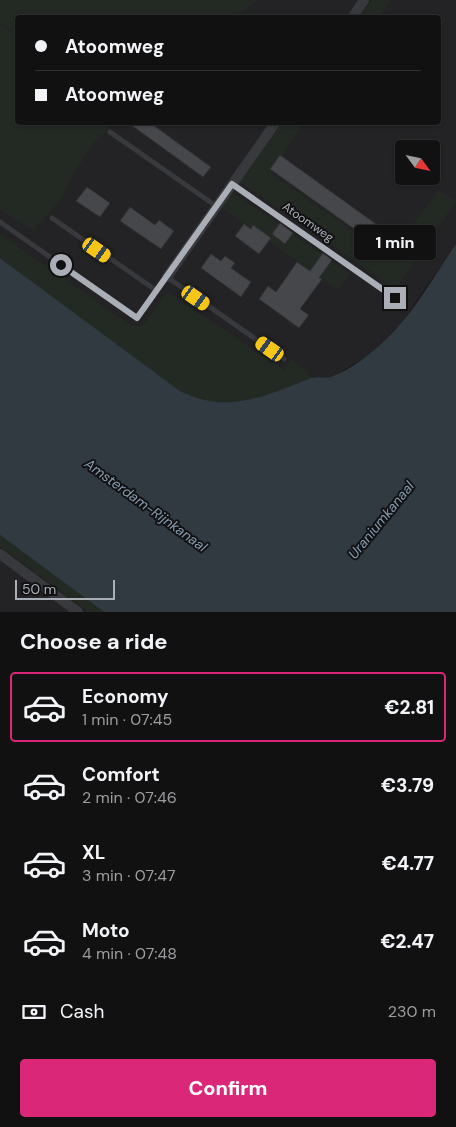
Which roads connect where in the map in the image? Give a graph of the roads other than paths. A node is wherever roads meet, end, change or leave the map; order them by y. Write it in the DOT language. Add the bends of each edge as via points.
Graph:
graph roads {
  1 [pos="364,0"];
  2 [pos="354,15"];
  3 [pos="274,125"];
  4 [pos="110,132"];
  5 [pos="232,184"];
  6 [pos="217,206"];
  7 [pos="52,218"];
  8 [pos="0,222"];
  9 [pos="167,277"];
  10 [pos="156,292"];
  11 [pos="395,298"];
  12 [pos="284,359"];
  13 [pos="0,554"];
  14 [pos="78,612"];
  1 -- 2 [label="street"];
  3 -- 5 [label="street"];
  4 -- 6 [label="lane"];
  5 -- 6 [label="street"];
  5 -- 11 [label="lane, Atoomweg"];
  6 -- 9 [label="street"];
  7 -- 10 [label="lane"];
  8 -- 10 [label="lane" via="137,318"];
  9 -- 10 [label="lane"];
  9 -- 12 [label="lane"];
  13 -- 14 [label="street"];
}
